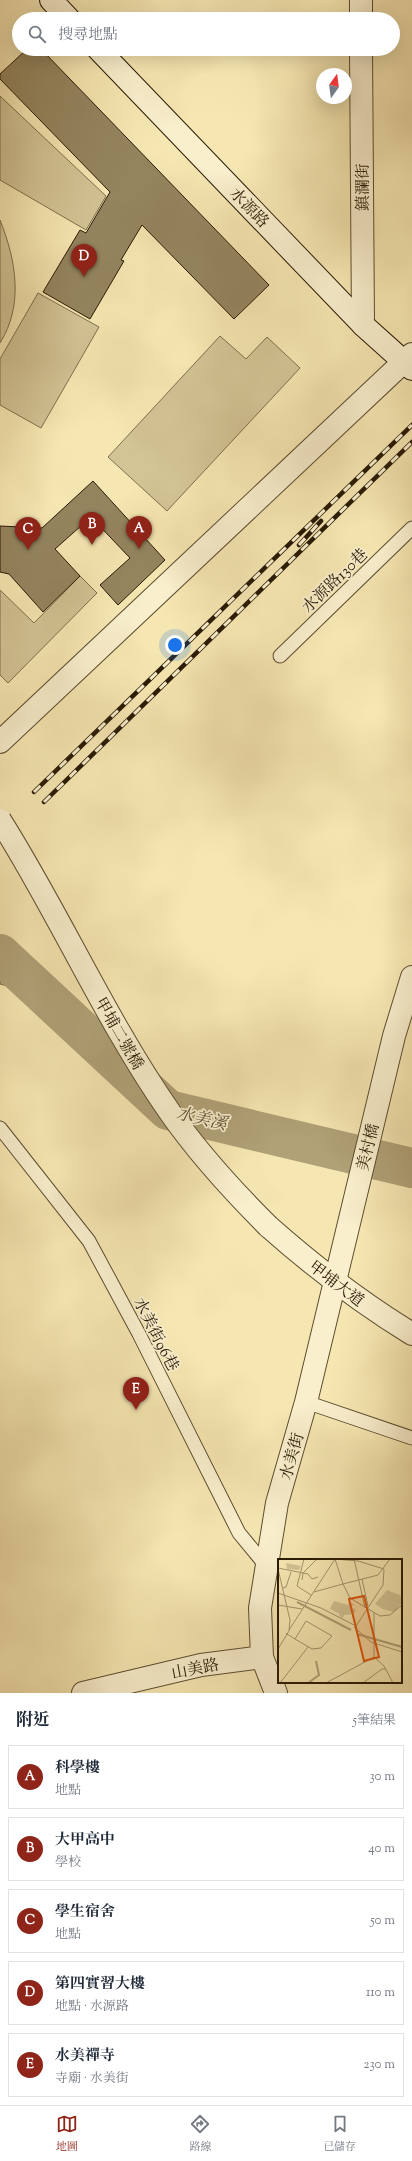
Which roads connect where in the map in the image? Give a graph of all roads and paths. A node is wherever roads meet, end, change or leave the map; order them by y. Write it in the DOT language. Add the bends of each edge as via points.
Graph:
graph roads {
  1 [pos="51,0"];
  2 [pos="361,0"];
  3 [pos="62,12"];
  4 [pos="361,12"];
  5 [pos="105,56"];
  6 [pos="361,56"];
  7 [pos="363,325"];
  8 [pos="410,362"];
  9 [pos="412,528"];
  10 [pos="280,656"];
  11 [pos="0,742"];
  12 [pos="0,820"];
  13 [pos="412,977"];
  14 [pos="0,1128"];
  15 [pos="268,1226"];
  16 [pos="340,1258"];
  17 [pos="334,1282"];
  18 [pos="412,1334"];
  19 [pos="306,1402"];
  20 [pos="412,1438"];
  21 [pos="267,1567"];
  22 [pos="262,1657"];
  23 [pos="83,1693"];
  24 [pos="276,1693"];
  1 -- 3 [label="street"];
  2 -- 4 [label="street"];
  5 -- 7 [label="street, 水源路"];
  6 -- 7 [label="street, 鎮瀾街"];
  7 -- 8 [label="street, 水源路"];
  8 -- 11 [label="street"];
  9 -- 10 [label="lane, 水源路130巷"];
  12 -- 15 [label="street, 甲埔二號橋, bridge" via="44,894 123,1039 166,1106 228,1185"];
  13 -- 16 [label="street, 美村橋" via="394,1036"];
  14 -- 21 [label="lane, 水美街96巷" via="89,1241 239,1533"];
  15 -- 17 [label="street, 甲埔大道"];
  16 -- 17 [label="street, 水美街"];
  17 -- 18 [label="street, 甲埔大道"];
  17 -- 19 [label="street, 水美街"];
  19 -- 20 [label="lane"];
  19 -- 21 [label="street, 水美街" via="277,1503"];
  21 -- 22 [label="street, 水美街" via="260,1608"];
  22 -- 23 [label="street, 山美路" via="201,1664"];
  22 -- 24 [label="street, 水美街"];
}
